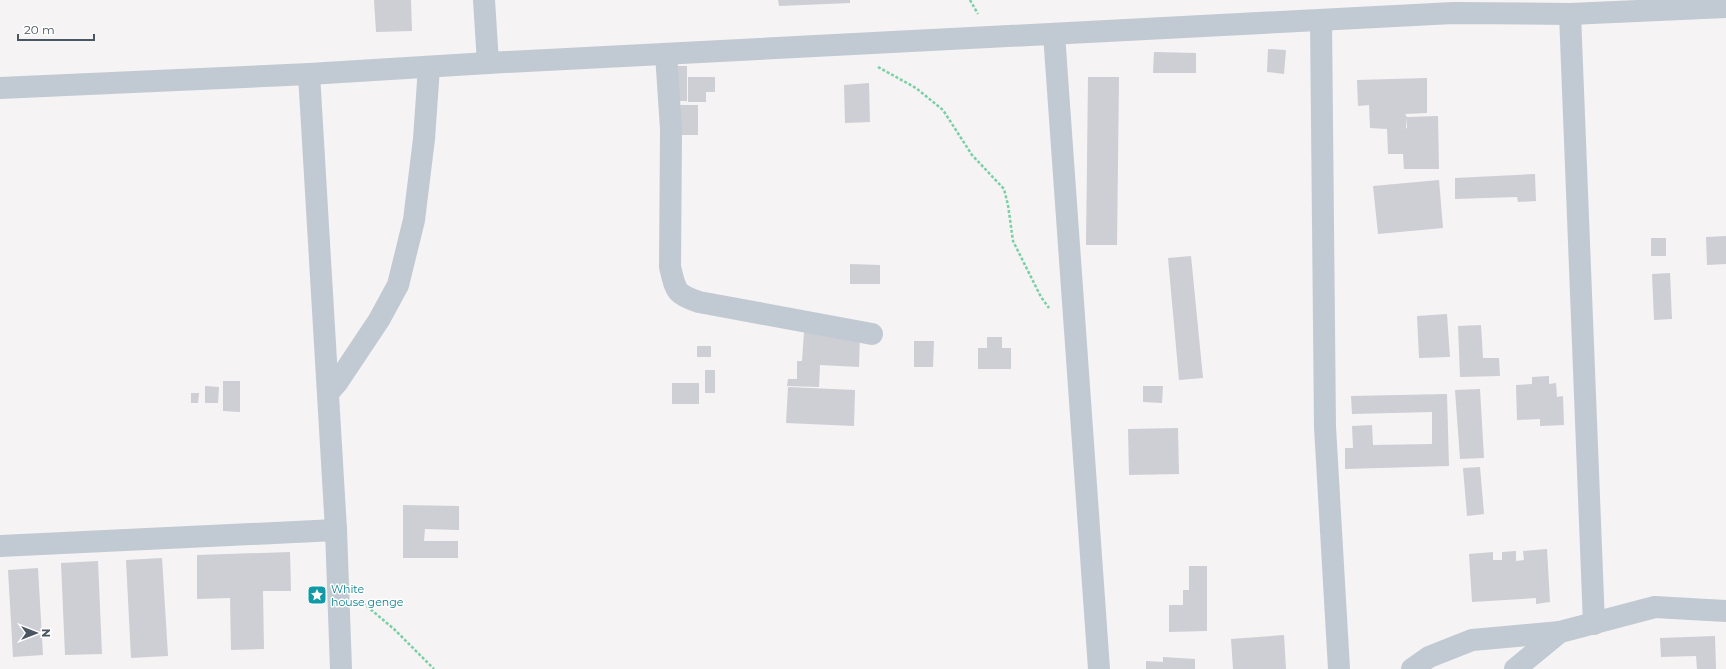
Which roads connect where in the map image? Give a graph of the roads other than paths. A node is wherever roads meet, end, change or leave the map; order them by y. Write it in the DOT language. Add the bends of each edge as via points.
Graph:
graph roads {
  1 [pos="484,0"];
  2 [pos="1611,6"];
  3 [pos="1726,7"];
  4 [pos="1570,14"];
  5 [pos="1321,20"];
  6 [pos="1054,34"];
  7 [pos="666,54"];
  8 [pos="488,63"];
  9 [pos="429,67"];
  10 [pos="309,74"];
  11 [pos="0,88"];
  12 [pos="872,334"];
  13 [pos="328,393"];
  14 [pos="336,530"];
  15 [pos="0,546"];
  16 [pos="1726,611"];
  17 [pos="1594,624"];
  18 [pos="1560,632"];
  19 [pos="341,669"];
  20 [pos="1099,669"];
  21 [pos="1339,669"];
  22 [pos="1412,669"];
  23 [pos="1515,669"];
  1 -- 8 [label="street"];
  2 -- 3 [label="street"];
  2 -- 4 [label="street"];
  4 -- 5 [label="street" via="1453,14"];
  4 -- 17 [label="street"];
  5 -- 6 [label="street"];
  5 -- 21 [label="street" via="1325,427"];
  6 -- 7 [label="street"];
  6 -- 20 [label="street"];
  7 -- 8 [label="street"];
  7 -- 12 [label="street" via="671,129 670,267 678,292 699,302"];
  8 -- 9 [label="street"];
  9 -- 10 [label="street"];
  9 -- 13 [label="street" via="414,220 398,285 379,320"];
  10 -- 11 [label="street"];
  10 -- 13 [label="street"];
  13 -- 14 [label="street"];
  14 -- 15 [label="street"];
  14 -- 19 [label="street"];
  16 -- 17 [label="street" via="1656,607"];
  17 -- 18 [label="street"];
  18 -- 22 [label="street" via="1472,640 1430,658"];
  18 -- 23 [label="street"];
}
